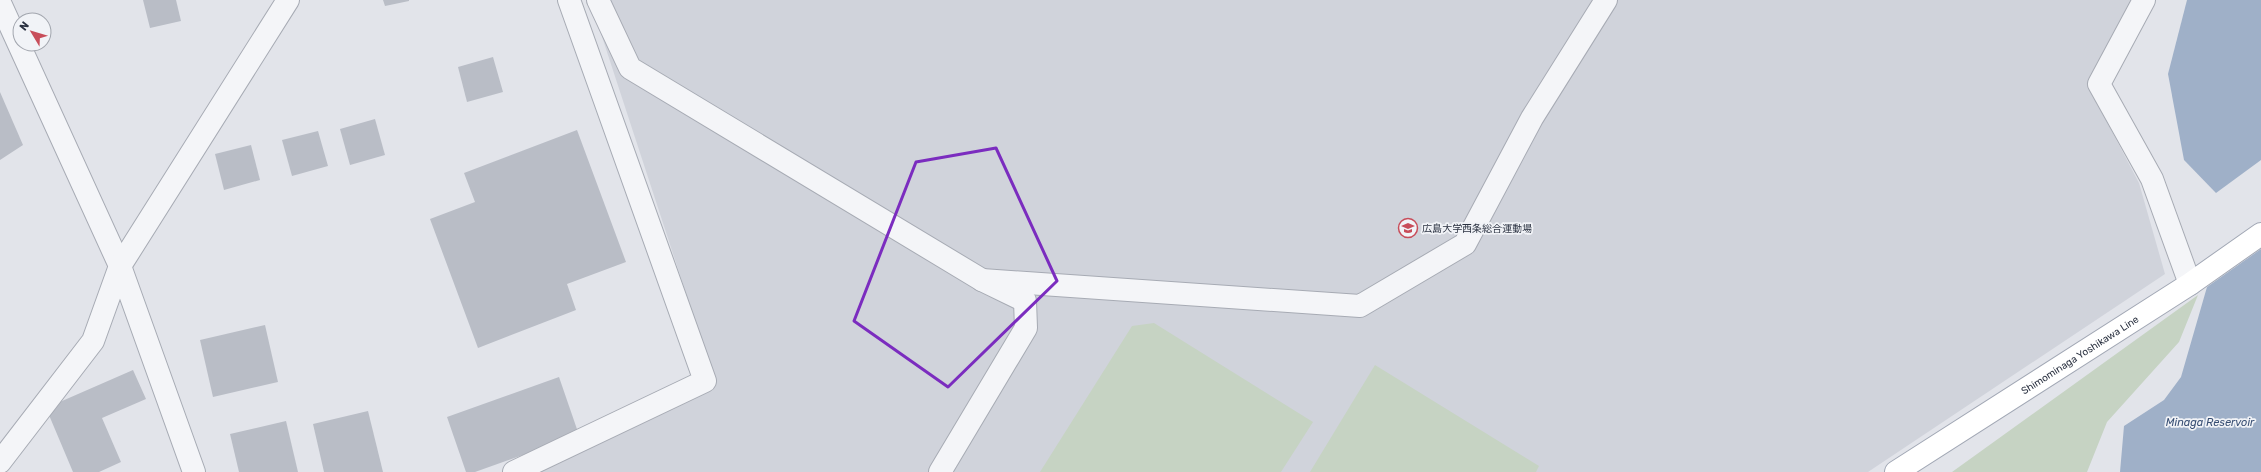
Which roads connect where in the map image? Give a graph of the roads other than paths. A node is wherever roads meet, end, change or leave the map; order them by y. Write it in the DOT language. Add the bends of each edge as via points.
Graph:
graph roads {
  1 [pos="288,0"];
  2 [pos="569,0"];
  3 [pos="598,0"];
  4 [pos="1606,0"];
  5 [pos="2144,0"];
  6 [pos="0,3"];
  7 [pos="2261,234"];
  8 [pos="120,266"];
  9 [pos="982,280"];
  10 [pos="2190,284"];
  11 [pos="0,462"];
  12 [pos="194,472"];
  13 [pos="514,472"];
  14 [pos="940,472"];
  15 [pos="1896,472"];
  1 -- 8 [label="street"];
  2 -- 13 [label="street" via="705,381"];
  3 -- 9 [label="street" via="630,68"];
  4 -- 9 [label="street" via="1532,118 1465,244 1360,306"];
  5 -- 10 [label="street" via="2099,84 2152,179"];
  6 -- 8 [label="street"];
  7 -- 10 [label="main road, Shimominaga Yoshikawa Line"];
  8 -- 11 [label="street" via="93,341"];
  8 -- 12 [label="street"];
  9 -- 14 [label="street" via="1025,301 1026,328"];
  10 -- 15 [label="main road, Shimominaga Yoshikawa Line"];
}
